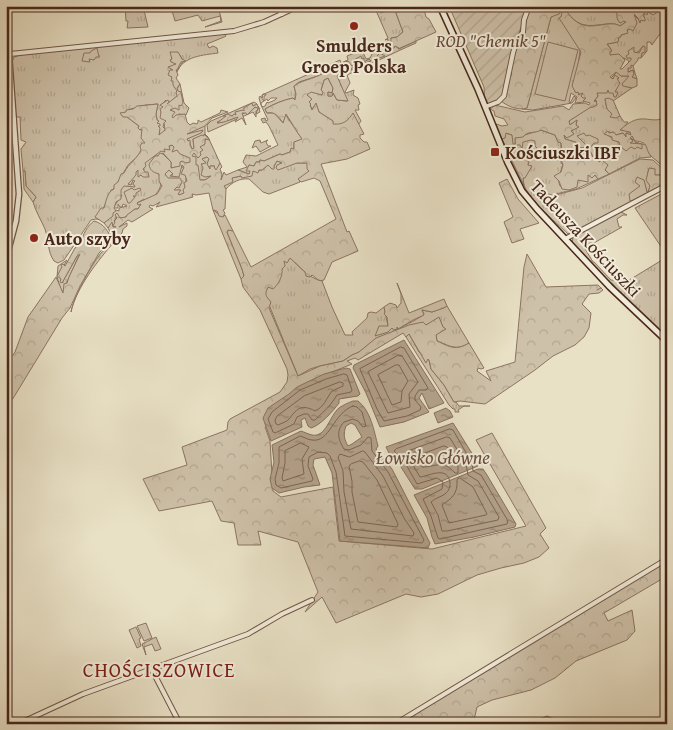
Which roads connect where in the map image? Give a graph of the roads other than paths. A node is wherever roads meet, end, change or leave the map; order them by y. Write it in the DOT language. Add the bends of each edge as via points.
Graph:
graph roads {
  1 [pos="277,6"];
  2 [pos="299,6"];
  3 [pos="440,6"];
  4 [pos="529,6"];
  5 [pos="6,12"];
  6 [pos="282,14"];
  7 [pos="10,54"];
  8 [pos="485,107"];
  9 [pos="14,119"];
  10 [pos="6,121"];
  11 [pos="667,185"];
  12 [pos="565,239"];
  13 [pos="6,259"];
  14 [pos="667,341"];
  15 [pos="667,558"];
  16 [pos="312,600"];
  17 [pos="151,668"];
  18 [pos="18,724"];
  19 [pos="180,724"];
  20 [pos="395,724"];
  1 -- 6 [label="street"];
  2 -- 6 [label="street"];
  3 -- 8 [label="main road, Tadeusza Kościuszki"];
  4 -- 8 [label="street" via="514,49 504,96"];
  5 -- 7 [label="street"];
  6 -- 7 [label="street" via="234,31"];
  7 -- 9 [label="street"];
  8 -- 12 [label="main road, Tadeusza Kościuszki" via="519,186"];
  9 -- 10 [label="street"];
  9 -- 13 [label="street" via="19,194"];
  11 -- 12 [label="street"];
  12 -- 14 [label="main road, Tadeusza Kościuszki"];
  15 -- 20 [label="street"];
  16 -- 17 [label="street" via="248,634"];
  17 -- 18 [label="street"];
  17 -- 19 [label="street"];
}
